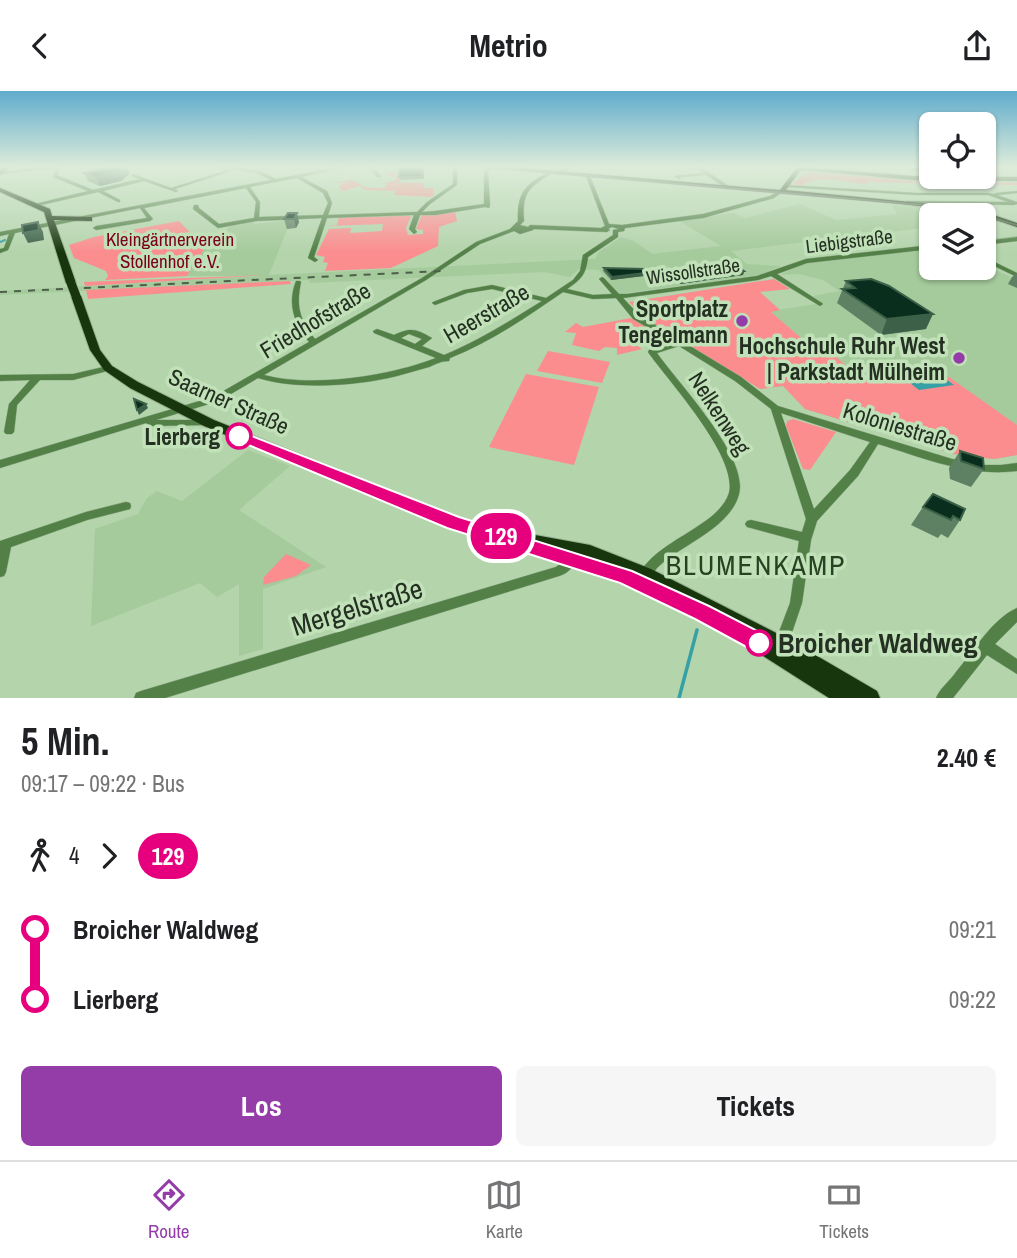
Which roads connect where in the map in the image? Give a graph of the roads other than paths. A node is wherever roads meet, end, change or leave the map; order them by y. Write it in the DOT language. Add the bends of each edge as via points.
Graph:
graph roads {
  1 [pos="13,195"];
  2 [pos="78,195"];
  3 [pos="108,195"];
  4 [pos="181,195"];
  5 [pos="204,195"];
  6 [pos="253,195"];
  7 [pos="328,195"];
  8 [pos="438,195"];
  9 [pos="487,195"];
  10 [pos="522,195"];
  11 [pos="595,195"];
  12 [pos="775,195"];
  13 [pos="842,195"];
  14 [pos="845,195"];
  15 [pos="994,195"];
  16 [pos="185,199"];
  17 [pos="118,201"];
  18 [pos="909,202"];
  19 [pos="919,203"];
  20 [pos="919,204"];
  21 [pos="37,205"];
  22 [pos="196,206"];
  23 [pos="142,208"];
  24 [pos="418,212"];
  25 [pos="328,216"];
  26 [pos="996,218"];
  27 [pos="86,219"];
  28 [pos="256,219"];
  29 [pos="606,224"];
  30 [pos="53,225"];
  31 [pos="1017,225"];
  32 [pos="522,227"];
  33 [pos="617,228"];
  34 [pos="96,229"];
  35 [pos="13,232"];
  36 [pos="414,232"];
  37 [pos="0,234"];
  38 [pos="1017,239"];
  39 [pos="996,242"];
  40 [pos="919,248"];
  41 [pos="0,251"];
  42 [pos="316,260"];
  43 [pos="996,265"];
  44 [pos="772,274"];
  45 [pos="1017,275"];
  46 [pos="602,279"];
  47 [pos="298,282"];
  48 [pos="562,290"];
  49 [pos="617,297"];
  50 [pos="546,300"];
  51 [pos="435,303"];
  52 [pos="820,304"];
  53 [pos="377,331"];
  54 [pos="395,338"];
  55 [pos="314,343"];
  56 [pos="679,344"];
  57 [pos="418,346"];
  58 [pos="446,359"];
  59 [pos="108,367"];
  60 [pos="259,376"];
  61 [pos="38,377"];
  62 [pos="0,378"];
  63 [pos="775,408"];
  64 [pos="184,410"];
  65 [pos="142,423"];
  66 [pos="209,423"];
  67 [pos="9,432"];
  68 [pos="875,442"];
  69 [pos="0,464"];
  70 [pos="1012,468"];
  71 [pos="1017,477"];
  72 [pos="126,506"];
  73 [pos="812,519"];
  74 [pos="751,524"];
  75 [pos="806,538"];
  76 [pos="3,545"];
  77 [pos="573,554"];
  78 [pos="0,572"];
  79 [pos="645,574"];
  80 [pos="1017,614"];
  81 [pos="781,645"];
  82 [pos="986,646"];
  83 [pos="1017,667"];
  84 [pos="954,691"];
  85 [pos="845,697"];
  86 [pos="141,698"];
  87 [pos="870,698"];
  88 [pos="943,698"];
  1 -- 21 [label="main road, Saarner Straße"];
  2 -- 21 [label="street"];
  3 -- 17 [label="street"];
  4 -- 16 [label="street"];
  5 -- 16 [label="street"];
  6 -- 28 [label="street" via="258,203"];
  7 -- 25 [label="street"];
  8 -- 24 [label="street"];
  9 -- 24 [label="street" via="488,206"];
  10 -- 32 [label="street"];
  11 -- 29 [label="street"];
  12 -- 33 [label="street" via="703,216"];
  13 -- 20 [label="main road"];
  14 -- 18 [label="main road"];
  15 -- 18 [label="street" via="1015,203"];
  16 -- 23 [label="street"];
  18 -- 19 [label="main road"];
  21 -- 30 [label="main road, Saarner Straße" via="46,209"];
  22 -- 28 [label="street" via="215,225"];
  23 -- 27 [label="street"];
  23 -- 34 [label="street" via="150,219"];
  24 -- 25 [label="street"];
  24 -- 36 [label="street"];
  25 -- 28 [label="street"];
  25 -- 42 [label="street" via="311,258"];
  26 -- 31 [label="main road"];
  27 -- 30 [label="main road"];
  27 -- 30 [label="main road"];
  29 -- 32 [label="street"];
  29 -- 33 [label="street"];
  30 -- 35 [label="street"];
  30 -- 59 [label="main road, Saarner Straße, bridge" via="95,350"];
  32 -- 55 [label="street, Friedhofstraße" via="471,247"];
  33 -- 48 [label="street, Heerstraße" via="616,236 585,256 582,275"];
  35 -- 37 [label="street"];
  35 -- 41 [label="street" via="6,249"];
  38 -- 39 [label="street"];
  40 -- 44 [label="street, Liebigstraße" via="806,261"];
  43 -- 45 [label="street"];
  44 -- 49 [label="street, Wissollstraße"];
  44 -- 52 [label="street, Wissollstraße"];
  46 -- 49 [label="street"];
  47 -- 55 [label="street" via="294,311"];
  48 -- 49 [label="street, Wissollstraße"];
  48 -- 50 [label="street, Heerstraße"];
  49 -- 56 [label="street" via="636,317"];
  50 -- 51 [label="street" via="492,287"];
  50 -- 58 [label="street, Heerstraße" via="477,345"];
  53 -- 54 [label="street"];
  54 -- 57 [label="street"];
  54 -- 57 [label="street" via="409,331 428,338"];
  55 -- 60 [label="street, Friedhofstraße"];
  56 -- 63 [label="street" via="738,379"];
  56 -- 79 [label="street, Nelkenweg" via="652,352 729,459 735,487 720,515 684,544 654,560"];
  57 -- 58 [label="street"];
  58 -- 60 [label="street, Heerstraße" via="358,381 279,381"];
  59 -- 61 [label="street" via="81,376"];
  59 -- 64 [label="main road, Saarner Straße"];
  60 -- 64 [label="street, Friedhofstraße"];
  61 -- 62 [label="street"];
  61 -- 67 [label="street" via="13,404"];
  63 -- 68 [label="street, Koloniestraße"];
  63 -- 73 [label="street"];
  64 -- 65 [label="street, Friedhofstraße"];
  64 -- 66 [label="main road, Saarner Straße"];
  65 -- 66 [label="street, Friedhofstraße"];
  65 -- 69 [label="street, Friedhofstraße"];
  66 -- 77 [label="main road, Saarner Straße" via="454,523"];
  68 -- 70 [label="street, Koloniestraße" via="966,466"];
  68 -- 73 [label="street"];
  70 -- 71 [label="street"];
  72 -- 76 [label="street"];
  73 -- 75 [label="street"];
  74 -- 75 [label="street"];
  75 -- 81 [label="street" via="796,603"];
  76 -- 78 [label="street"];
  77 -- 79 [label="main road, Saarner Straße" via="590,552"];
  77 -- 85 [label="main road, Saarner Straße" via="702,612"];
  77 -- 86 [label="street, Mergelstraße" via="559,572"];
  79 -- 81 [label="main road, Saarner Straße"];
  80 -- 82 [label="street"];
  81 -- 87 [label="main road, Saarner Straße"];
  82 -- 83 [label="street"];
  82 -- 84 [label="street"];
  84 -- 88 [label="street"];
}
